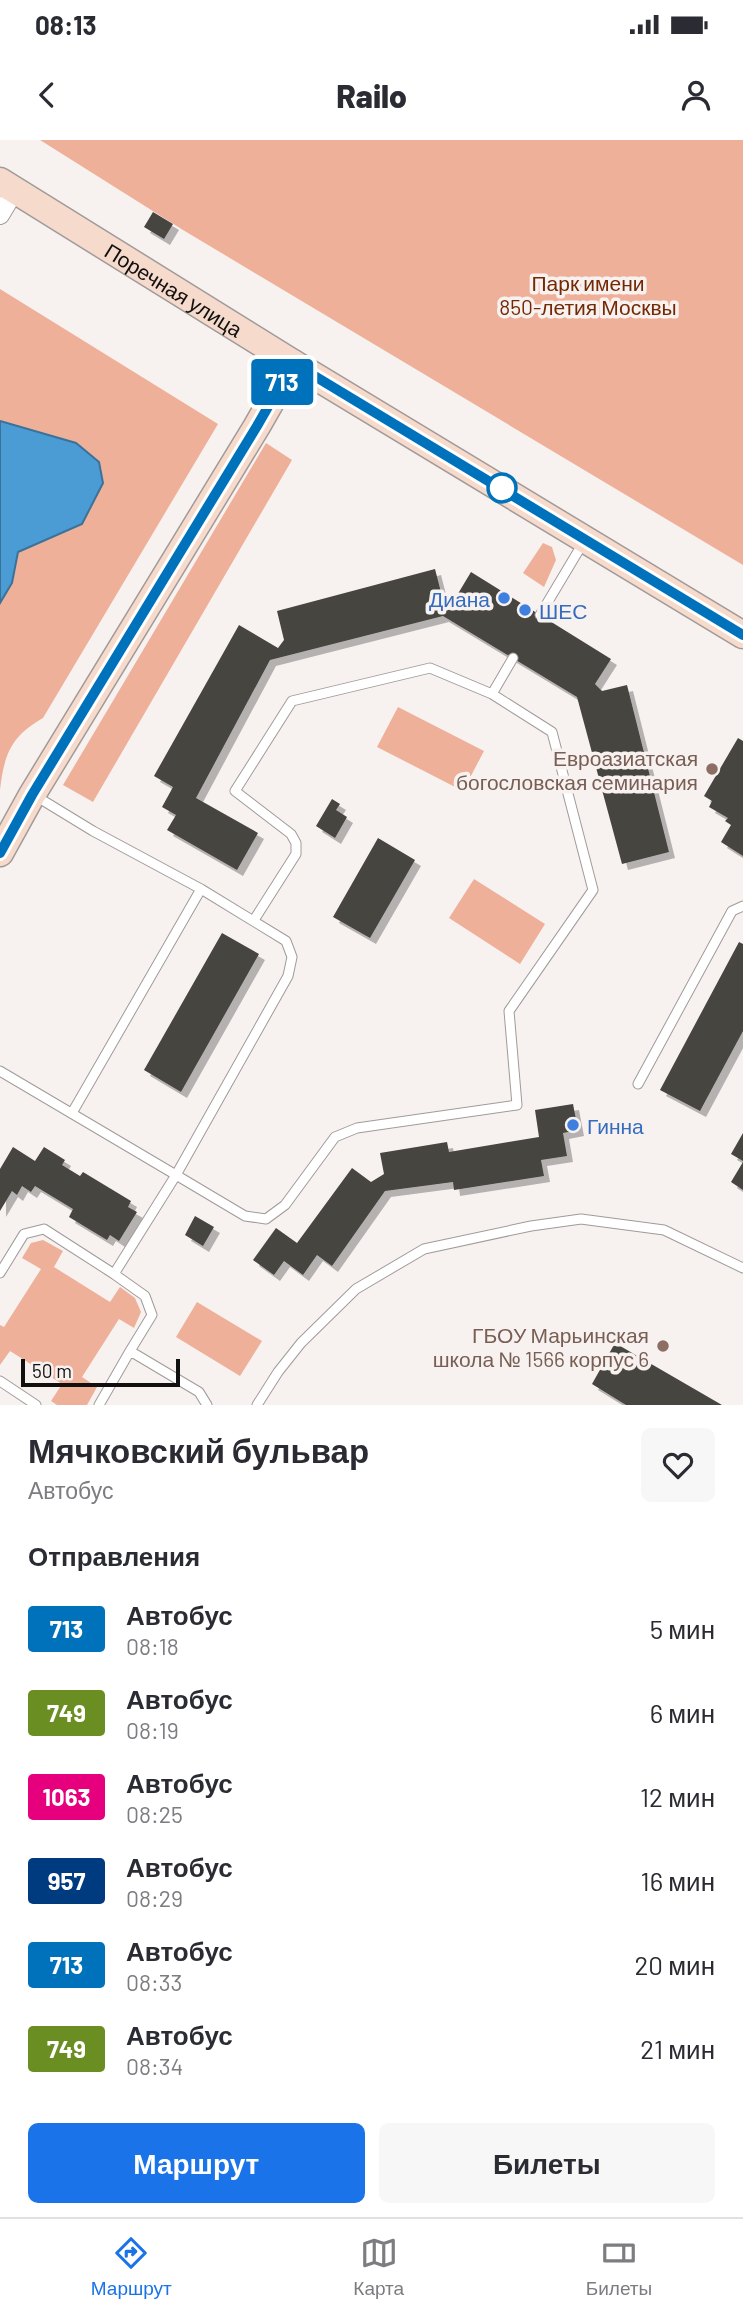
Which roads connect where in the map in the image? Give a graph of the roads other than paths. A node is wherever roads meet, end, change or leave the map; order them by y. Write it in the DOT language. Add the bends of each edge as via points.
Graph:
graph roads {
  1 [pos="8,186"];
  2 [pos="0,215"];
  3 [pos="293,363"];
  4 [pos="585,538"];
  5 [pos="540,615"];
  6 [pos="743,635"];
  7 [pos="513,658"];
  8 [pos="492,694"];
  9 [pos="32,795"];
  10 [pos="0,853"];
  11 [pos="201,889"];
  12 [pos="743,906"];
  13 [pos="254,920"];
  14 [pos="0,1072"];
  15 [pos="638,1084"];
  16 [pos="72,1113"];
  17 [pos="176,1175"];
  18 [pos="743,1268"];
  19 [pos="0,1273"];
  20 [pos="114,1275"];
  21 [pos="130,1351"];
  22 [pos="0,1381"];
  23 [pos="36,1405"];
  24 [pos="99,1405"];
  25 [pos="207,1405"];
  26 [pos="257,1405"];
  1 -- 2 [label="street"];
  1 -- 3 [label="main road, Поречная улица"];
  3 -- 4 [label="main road, Поречная улица"];
  3 -- 9 [label="main road"];
  4 -- 5 [label="lane"];
  4 -- 6 [label="main road, Поречная улица"];
  7 -- 8 [label="lane"];
  8 -- 13 [label="lane" via="430,668 292,701 235,791 291,834 296,843 296,854"];
  8 -- 17 [label="lane" via="552,732 593,890 509,1011 517,1105 357,1128 335,1137 285,1205 266,1219 245,1216"];
  9 -- 10 [label="main road"];
  9 -- 11 [label="lane"];
  11 -- 13 [label="lane"];
  11 -- 16 [label="lane"];
  12 -- 15 [label="lane" via="732,911"];
  13 -- 17 [label="lane" via="286,941 292,957 288,976"];
  14 -- 16 [label="lane"];
  16 -- 17 [label="lane"];
  17 -- 20 [label="lane"];
  18 -- 26 [label="lane" via="664,1230 581,1219 424,1249 356,1289 302,1342"];
  19 -- 20 [label="lane" via="23,1234 44,1229"];
  20 -- 21 [label="lane" via="145,1296 152,1315"];
  21 -- 24 [label="lane"];
  21 -- 25 [label="lane" via="199,1392"];
  22 -- 23 [label="lane"];
}
